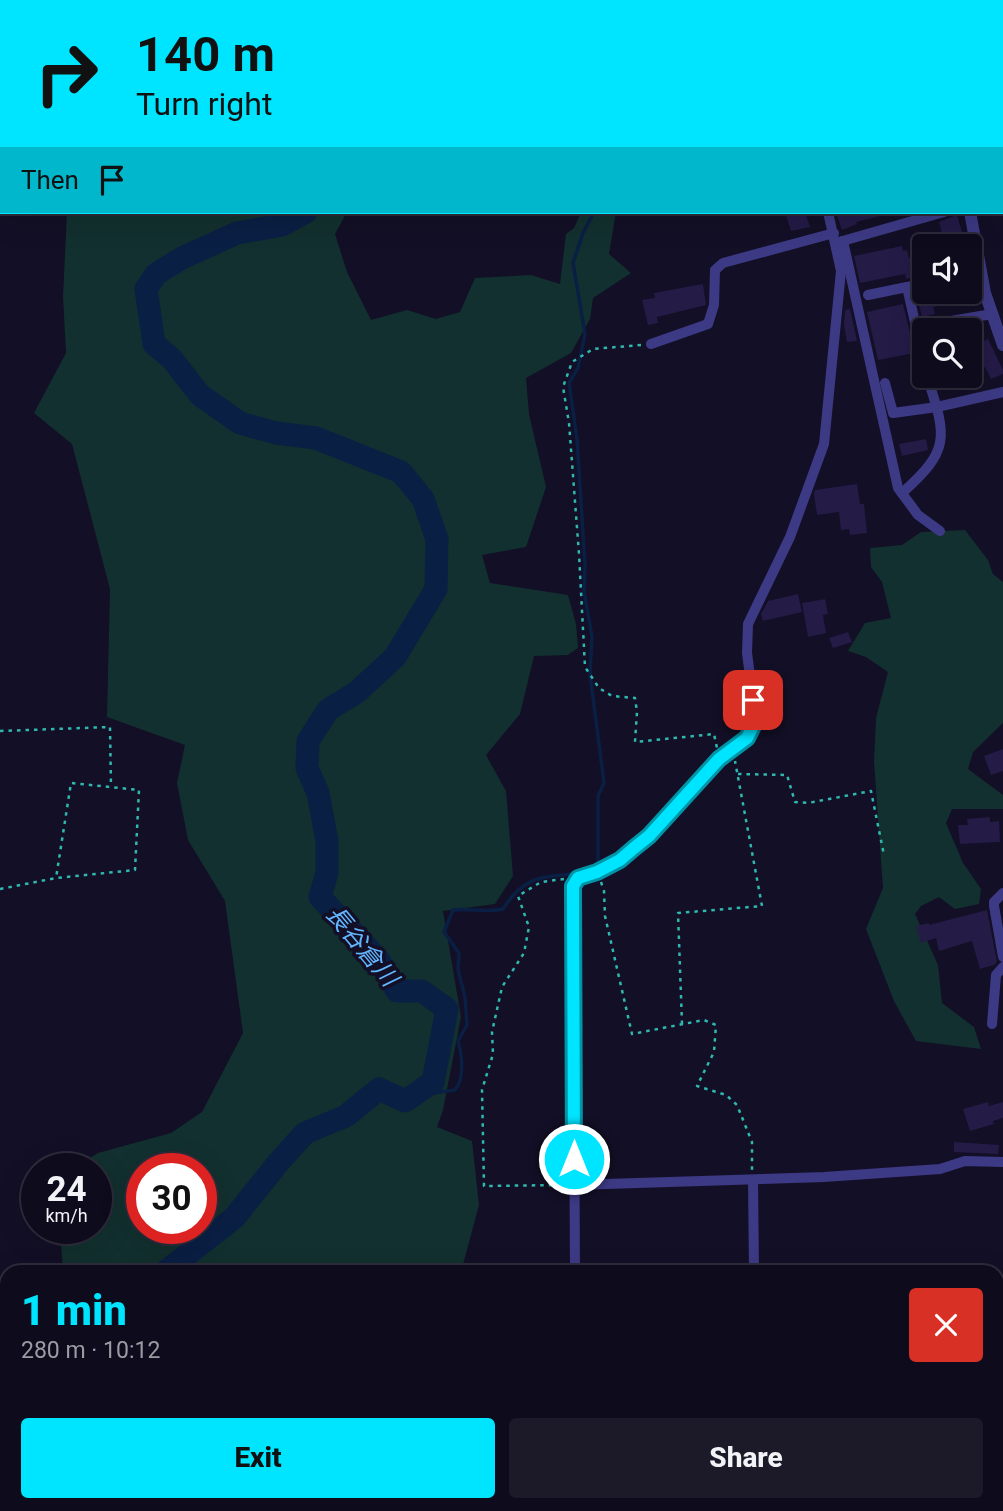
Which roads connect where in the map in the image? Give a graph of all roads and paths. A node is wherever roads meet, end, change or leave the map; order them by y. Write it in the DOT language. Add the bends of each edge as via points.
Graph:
graph roads {
  1 [pos="829,214"];
  2 [pos="936,214"];
  3 [pos="970,214"];
  4 [pos="972,234"];
  5 [pos="838,239"];
  6 [pos="912,286"];
  7 [pos="907,287"];
  8 [pos="982,290"];
  9 [pos="868,295"];
  10 [pos="992,314"];
  11 [pos="652,344"];
  12 [pos="1003,345"];
  13 [pos="885,383"];
  14 [pos="931,388"];
  15 [pos="1003,392"];
  16 [pos="937,407"];
  17 [pos="902,493"];
  18 [pos="940,531"];
  19 [pos="0,731"];
  20 [pos="733,751"];
  21 [pos="719,759"];
  22 [pos="738,774"];
  23 [pos="111,787"];
  24 [pos="884,855"];
  25 [pos="597,872"];
  26 [pos="56,877"];
  27 [pos="578,878"];
  28 [pos="0,889"];
  29 [pos="1003,893"];
  30 [pos="1003,957"];
  31 [pos="1003,967"];
  32 [pos="682,1024"];
  33 [pos="992,1024"];
  34 [pos="1003,1161"];
  35 [pos="753,1180"];
  36 [pos="574,1185"];
  37 [pos="575,1265"];
  38 [pos="754,1265"];
  1 -- 5 [label="street"];
  2 -- 5 [label="street"];
  3 -- 4 [label="street"];
  5 -- 11 [label="street" via="723,263 715,270 714,305 708,324"];
  5 -- 17 [label="street"];
  5 -- 20 [label="street" via="840,295 824,444 790,537 748,624 755,722"];
  6 -- 7 [label="street"];
  7 -- 9 [label="street"];
  7 -- 10 [label="street" via="916,327"];
  8 -- 10 [label="street"];
  10 -- 12 [label="street"];
  11 -- 21 [label="path" via="593,349 572,362 563,387 585,667 599,688 612,696 635,698 635,742 713,734"];
  13 -- 16 [label="street" via="893,413"];
  14 -- 16 [label="street"];
  15 -- 16 [label="street"];
  16 -- 17 [label="street" via="941,449 925,473"];
  17 -- 18 [label="street" via="918,515"];
  19 -- 23 [label="path" via="110,727"];
  20 -- 21 [label="street"];
  20 -- 22 [label="path"];
  21 -- 25 [label="street" via="649,836"];
  22 -- 24 [label="path" via="787,775 795,802 871,791"];
  22 -- 32 [label="path" via="762,906 678,914"];
  23 -- 26 [label="path" via="71,783"];
  23 -- 26 [label="path" via="139,790 135,870"];
  25 -- 27 [label="street"];
  25 -- 32 [label="path" via="632,1034"];
  26 -- 28 [label="path"];
  27 -- 36 [label="street" via="573,886"];
  27 -- 36 [label="path" via="541,882 519,896 528,927 524,953 502,987 492,1032 493,1054 482,1090 484,1186"];
  29 -- 30 [label="street" via="994,902"];
  31 -- 33 [label="street" via="996,975"];
  32 -- 35 [label="path" via="705,1020 716,1025 714,1052 697,1086 726,1095 737,1105 752,1142"];
  34 -- 35 [label="street"];
  35 -- 36 [label="street"];
  35 -- 38 [label="street"];
  36 -- 37 [label="street"];
}
